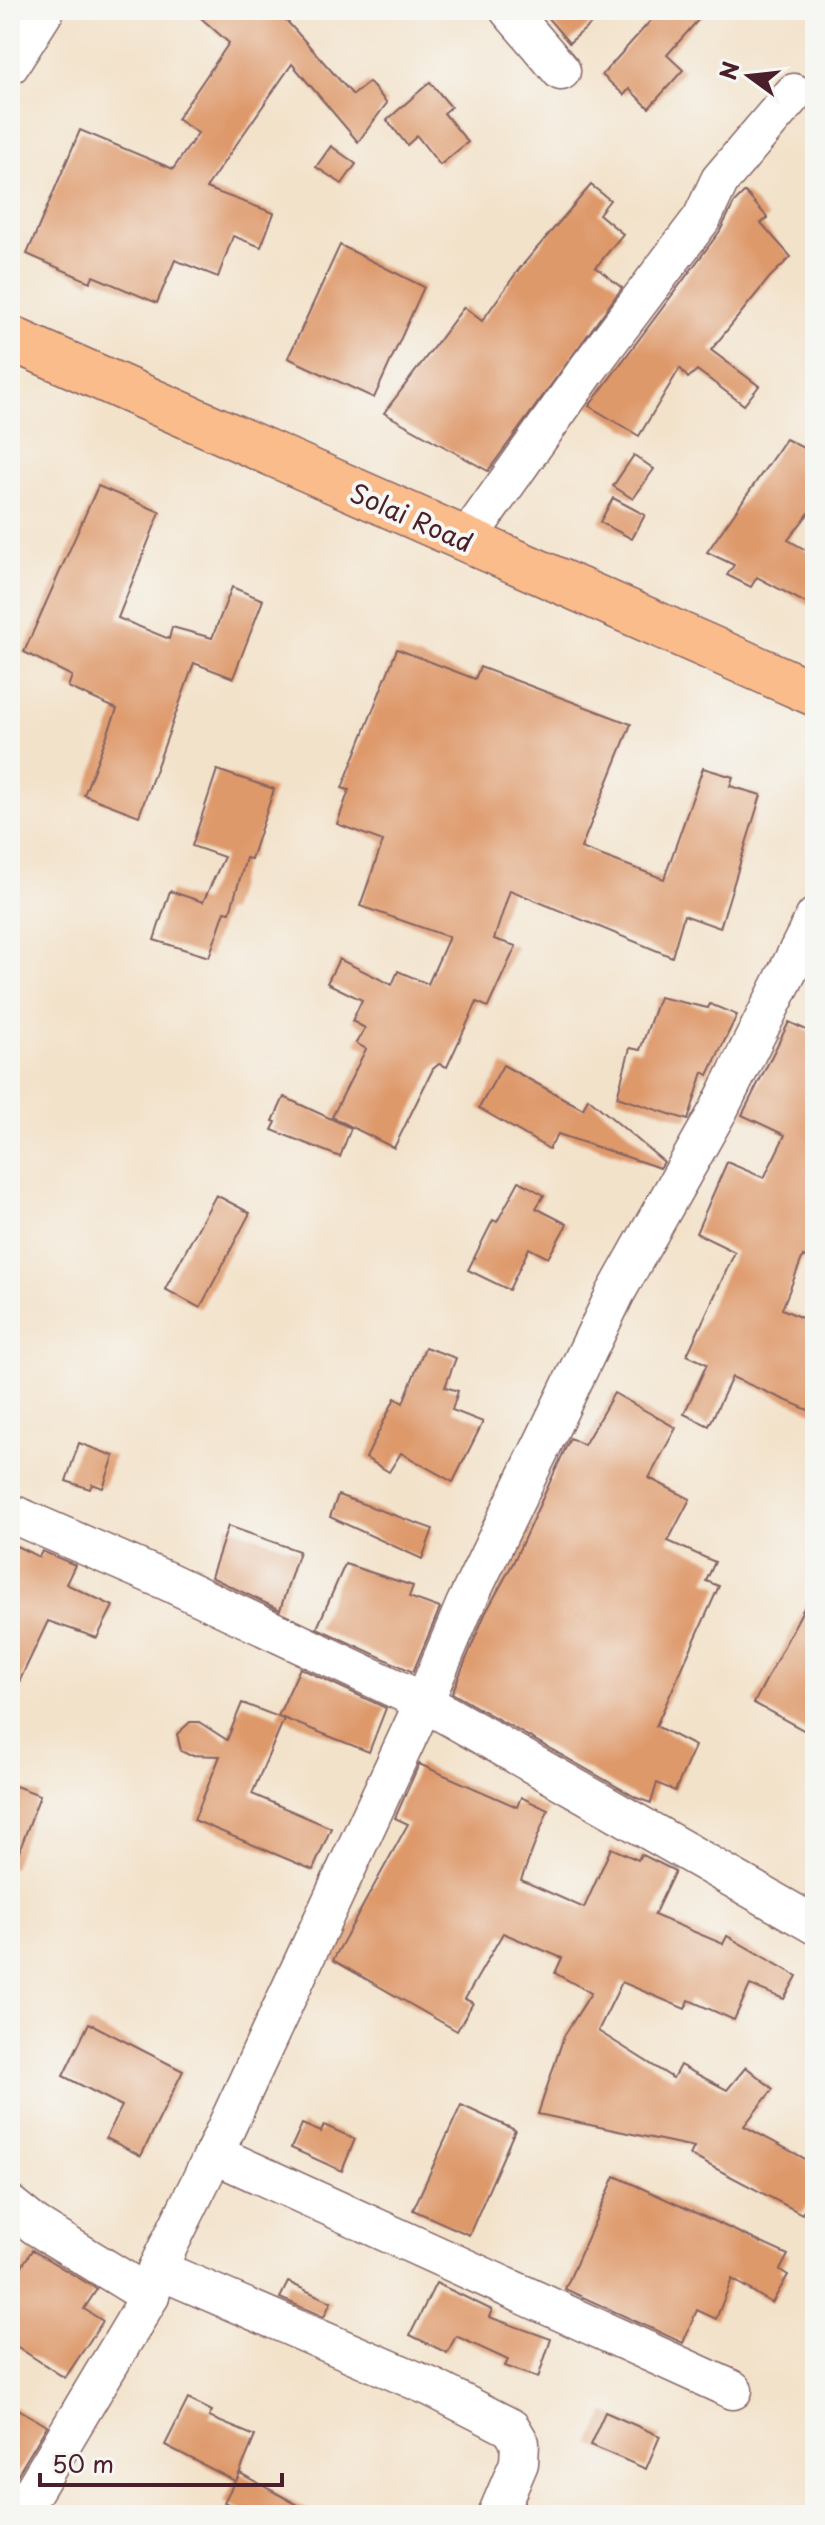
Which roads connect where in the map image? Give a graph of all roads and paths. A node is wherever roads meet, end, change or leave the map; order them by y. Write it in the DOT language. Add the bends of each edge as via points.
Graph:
graph roads {
  1 [pos="45,10"];
  2 [pos="509,10"];
  3 [pos="10,65"];
  4 [pos="561,71"];
  5 [pos="794,93"];
  6 [pos="10,338"];
  7 [pos="466,540"];
  8 [pos="815,694"];
  9 [pos="815,917"];
  10 [pos="10,1513"];
  11 [pos="424,1702"];
  12 [pos="815,1925"];
  13 [pos="214,2154"];
  14 [pos="10,2205"];
  15 [pos="154,2283"];
  16 [pos="733,2390"];
  17 [pos="19,2515"];
  18 [pos="497,2515"];
  1 -- 3 [label="street"];
  2 -- 4 [label="street"];
  5 -- 7 [label="street" via="720,180 702,218"];
  6 -- 7 [label="highway, Solai Road"];
  7 -- 8 [label="highway, Solai Road"];
  9 -- 11 [label="street" via="719,1109 615,1294"];
  10 -- 11 [label="street"];
  11 -- 12 [label="street"];
  11 -- 13 [label="street"];
  13 -- 15 [label="street"];
  13 -- 16 [label="street"];
  14 -- 15 [label="street" via="36,2226"];
  15 -- 17 [label="street"];
  15 -- 18 [label="street" via="433,2388 511,2428 520,2443 519,2463"];
}
